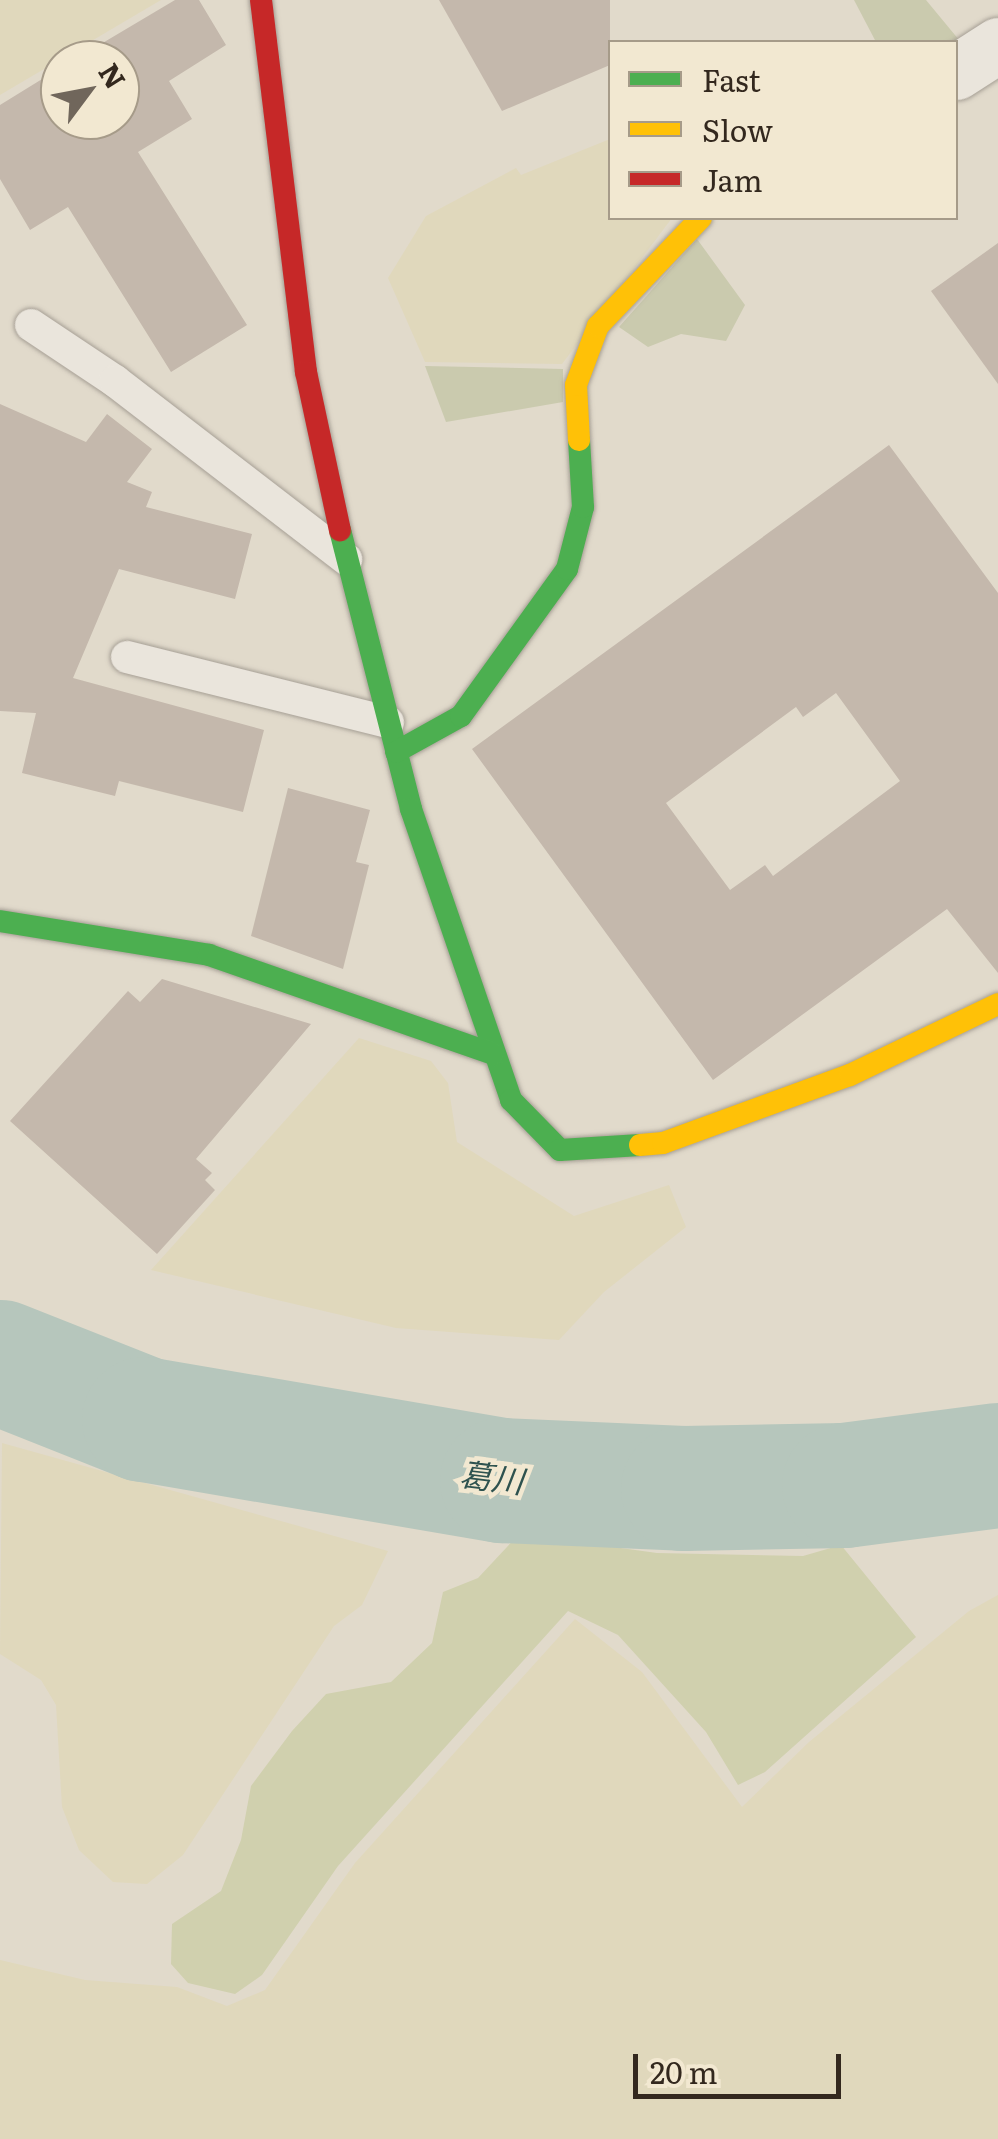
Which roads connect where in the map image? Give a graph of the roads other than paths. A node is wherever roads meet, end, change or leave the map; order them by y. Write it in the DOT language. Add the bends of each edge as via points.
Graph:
graph roads {
  1 [pos="261,0"];
  2 [pos="998,45"];
  3 [pos="958,71"];
  4 [pos="699,220"];
  5 [pos="31,325"];
  6 [pos="346,558"];
  7 [pos="127,657"];
  8 [pos="392,737"];
  9 [pos="0,921"];
  10 [pos="998,1004"];
  11 [pos="493,1054"];
  1 -- 6 [label="street" via="306,372"];
  2 -- 3 [label="street"];
  4 -- 8 [label="street" via="598,326 576,385 583,507 567,569 461,716"];
  5 -- 6 [label="lane"];
  6 -- 8 [label="street"];
  7 -- 8 [label="lane"];
  8 -- 11 [label="street"];
  9 -- 11 [label="street" via="209,955"];
  10 -- 11 [label="street" via="850,1075 664,1142 560,1150 511,1100"];
}
